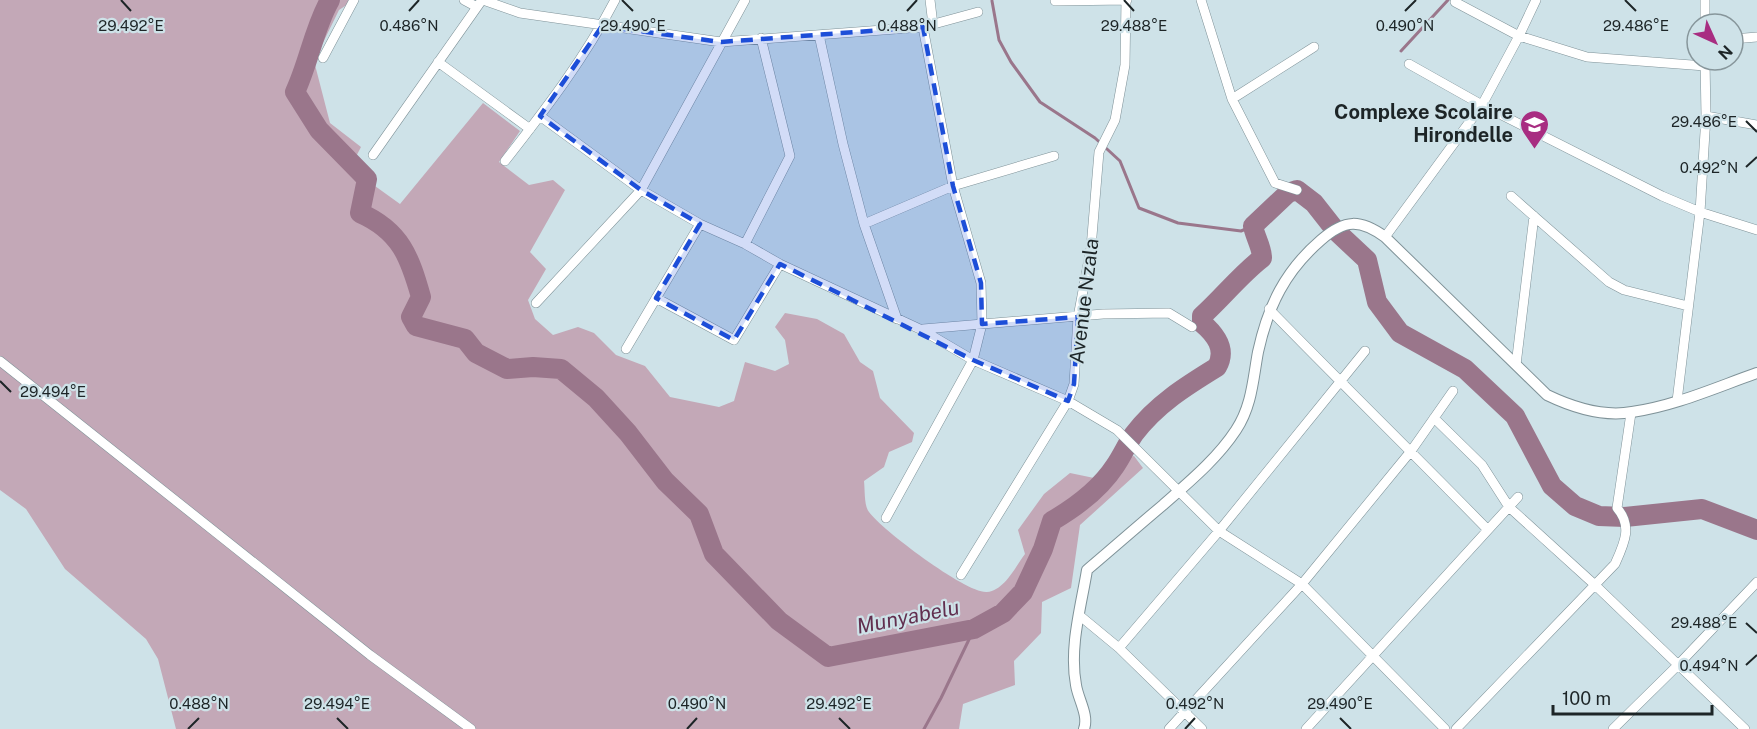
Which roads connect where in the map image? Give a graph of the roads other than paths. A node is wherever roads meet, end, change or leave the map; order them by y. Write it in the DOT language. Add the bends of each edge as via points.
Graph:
graph roads {
  1 [pos="354,0"];
  2 [pos="464,0"];
  3 [pos="615,0"];
  4 [pos="745,0"];
  5 [pos="930,0"];
  6 [pos="1126,0"];
  7 [pos="1201,0"];
  8 [pos="1536,0"];
  9 [pos="1055,1"];
  10 [pos="481,2"];
  11 [pos="1455,2"];
  12 [pos="978,12"];
  13 [pos="602,26"];
  14 [pos="928,26"];
  15 [pos="819,35"];
  16 [pos="1520,36"];
  17 [pos="761,38"];
  18 [pos="721,42"];
  19 [pos="1314,47"];
  20 [pos="323,58"];
  21 [pos="438,62"];
  22 [pos="1685,62"];
  23 [pos="1409,64"];
  24 [pos="1705,72"];
  25 [pos="1232,99"];
  26 [pos="1482,105"];
  27 [pos="540,116"];
  28 [pos="1706,116"];
  29 [pos="1757,126"];
  30 [pos="530,129"];
  31 [pos="373,155"];
  32 [pos="1054,156"];
  33 [pos="505,161"];
  34 [pos="953,186"];
  35 [pos="641,190"];
  36 [pos="1297,190"];
  37 [pos="1511,196"];
  38 [pos="1700,212"];
  39 [pos="1534,216"];
  40 [pos="700,224"];
  41 [pos="864,224"];
  42 [pos="1757,230"];
  43 [pos="1385,237"];
  44 [pos="746,244"];
  45 [pos="780,264"];
  46 [pos="656,298"];
  47 [pos="536,303"];
  48 [pos="1688,306"];
  49 [pos="1269,309"];
  50 [pos="1078,317"];
  51 [pos="897,319"];
  52 [pos="982,324"];
  53 [pos="1192,327"];
  54 [pos="922,330"];
  55 [pos="626,350"];
  56 [pos="1365,351"];
  57 [pos="974,360"];
  58 [pos="0,361"];
  59 [pos="1516,365"];
  60 [pos="1757,373"];
  61 [pos="1339,382"];
  62 [pos="1453,391"];
  63 [pos="1068,401"];
  64 [pos="1677,401"];
  65 [pos="1631,413"];
  66 [pos="1434,418"];
  67 [pos="1411,451"];
  68 [pos="1179,491"];
  69 [pos="1518,497"];
  70 [pos="1509,507"];
  71 [pos="886,518"];
  72 [pos="1487,529"];
  73 [pos="1219,531"];
  74 [pos="961,575"];
  75 [pos="1757,582"];
  76 [pos="1302,584"];
  77 [pos="1595,585"];
  78 [pos="1079,615"];
  79 [pos="1119,648"];
  80 [pos="1372,656"];
  81 [pos="1678,665"];
  82 [pos="1184,711"];
  83 [pos="471,729"];
  84 [pos="1084,729"];
  85 [pos="1168,729"];
  86 [pos="1202,729"];
  87 [pos="1306,729"];
  88 [pos="1445,729"];
  89 [pos="1456,729"];
  90 [pos="1613,729"];
  91 [pos="1745,729"];
  1 -- 20 [label="street"];
  2 -- 10 [label="street"];
  3 -- 13 [label="street"];
  4 -- 18 [label="street"];
  5 -- 14 [label="street"];
  6 -- 9 [label="street"];
  6 -- 50 [label="street, Avenue Nzala" via="1125,65 1115,120 1099,152 1091,248"];
  7 -- 25 [label="street"];
  8 -- 16 [label="street"];
  10 -- 13 [label="street" via="520,13"];
  10 -- 21 [label="street"];
  11 -- 16 [label="street"];
  12 -- 14 [label="street"];
  13 -- 18 [label="street"];
  13 -- 27 [label="street"];
  14 -- 15 [label="street"];
  14 -- 34 [label="street"];
  15 -- 17 [label="street"];
  15 -- 41 [label="street"];
  16 -- 22 [label="street" via="1587,57"];
  16 -- 26 [label="street"];
  17 -- 18 [label="street"];
  17 -- 44 [label="street" via="790,156"];
  18 -- 35 [label="street"];
  19 -- 25 [label="street"];
  21 -- 30 [label="street"];
  21 -- 31 [label="street"];
  23 -- 26 [label="street"];
  24 -- 28 [label="street"];
  25 -- 36 [label="street" via="1275,183"];
  26 -- 38 [label="street"];
  26 -- 43 [label="street"];
  27 -- 30 [label="street"];
  27 -- 35 [label="street"];
  28 -- 29 [label="street"];
  28 -- 38 [label="street"];
  30 -- 33 [label="street"];
  32 -- 34 [label="street"];
  34 -- 41 [label="street"];
  34 -- 52 [label="street" via="981,283"];
  35 -- 40 [label="street"];
  35 -- 47 [label="street"];
  37 -- 39 [label="street"];
  38 -- 42 [label="street"];
  38 -- 48 [label="street"];
  39 -- 48 [label="street" via="1609,282 1624,290"];
  39 -- 59 [label="street"];
  40 -- 44 [label="street"];
  40 -- 46 [label="street"];
  41 -- 51 [label="street"];
  43 -- 49 [label="street" via="1369,226 1341,226 1292,268"];
  43 -- 59 [label="street"];
  44 -- 45 [label="street"];
  45 -- 46 [label="street" via="735,340"];
  45 -- 51 [label="street"];
  46 -- 55 [label="street"];
  48 -- 64 [label="street"];
  49 -- 61 [label="street"];
  49 -- 68 [label="street" via="1252,395 1238,428"];
  50 -- 52 [label="street"];
  50 -- 53 [label="street" via="1169,313"];
  50 -- 63 [label="street, Avenue Nzala" via="1074,384"];
  51 -- 54 [label="street"];
  52 -- 54 [label="street"];
  52 -- 57 [label="street"];
  54 -- 57 [label="street"];
  56 -- 61 [label="street"];
  57 -- 63 [label="street"];
  57 -- 71 [label="street"];
  58 -- 83 [label="street" via="370,655"];
  59 -- 65 [label="street" via="1547,395 1568,405"];
  60 -- 64 [label="street"];
  61 -- 67 [label="street"];
  61 -- 73 [label="street"];
  62 -- 66 [label="street"];
  63 -- 68 [label="street" via="1117,430"];
  63 -- 74 [label="street, Avenue Nzala"];
  64 -- 65 [label="street"];
  65 -- 77 [label="street" via="1617,508 1625,517 1625,541 1615,564"];
  66 -- 67 [label="street"];
  66 -- 70 [label="street" via="1482,465"];
  67 -- 72 [label="street"];
  67 -- 76 [label="street"];
  68 -- 73 [label="street"];
  68 -- 78 [label="street" via="1088,570"];
  69 -- 70 [label="street"];
  70 -- 72 [label="street"];
  70 -- 77 [label="street"];
  72 -- 80 [label="street"];
  73 -- 76 [label="street"];
  73 -- 79 [label="street"];
  75 -- 81 [label="street"];
  76 -- 80 [label="street"];
  76 -- 82 [label="street"];
  77 -- 81 [label="street"];
  77 -- 89 [label="street"];
  78 -- 79 [label="street"];
  78 -- 84 [label="street" via="1072,666 1087,721"];
  79 -- 82 [label="street"];
  80 -- 87 [label="street"];
  80 -- 88 [label="street"];
  81 -- 90 [label="street"];
  81 -- 91 [label="street"];
  82 -- 85 [label="street"];
  82 -- 86 [label="street"];
}
